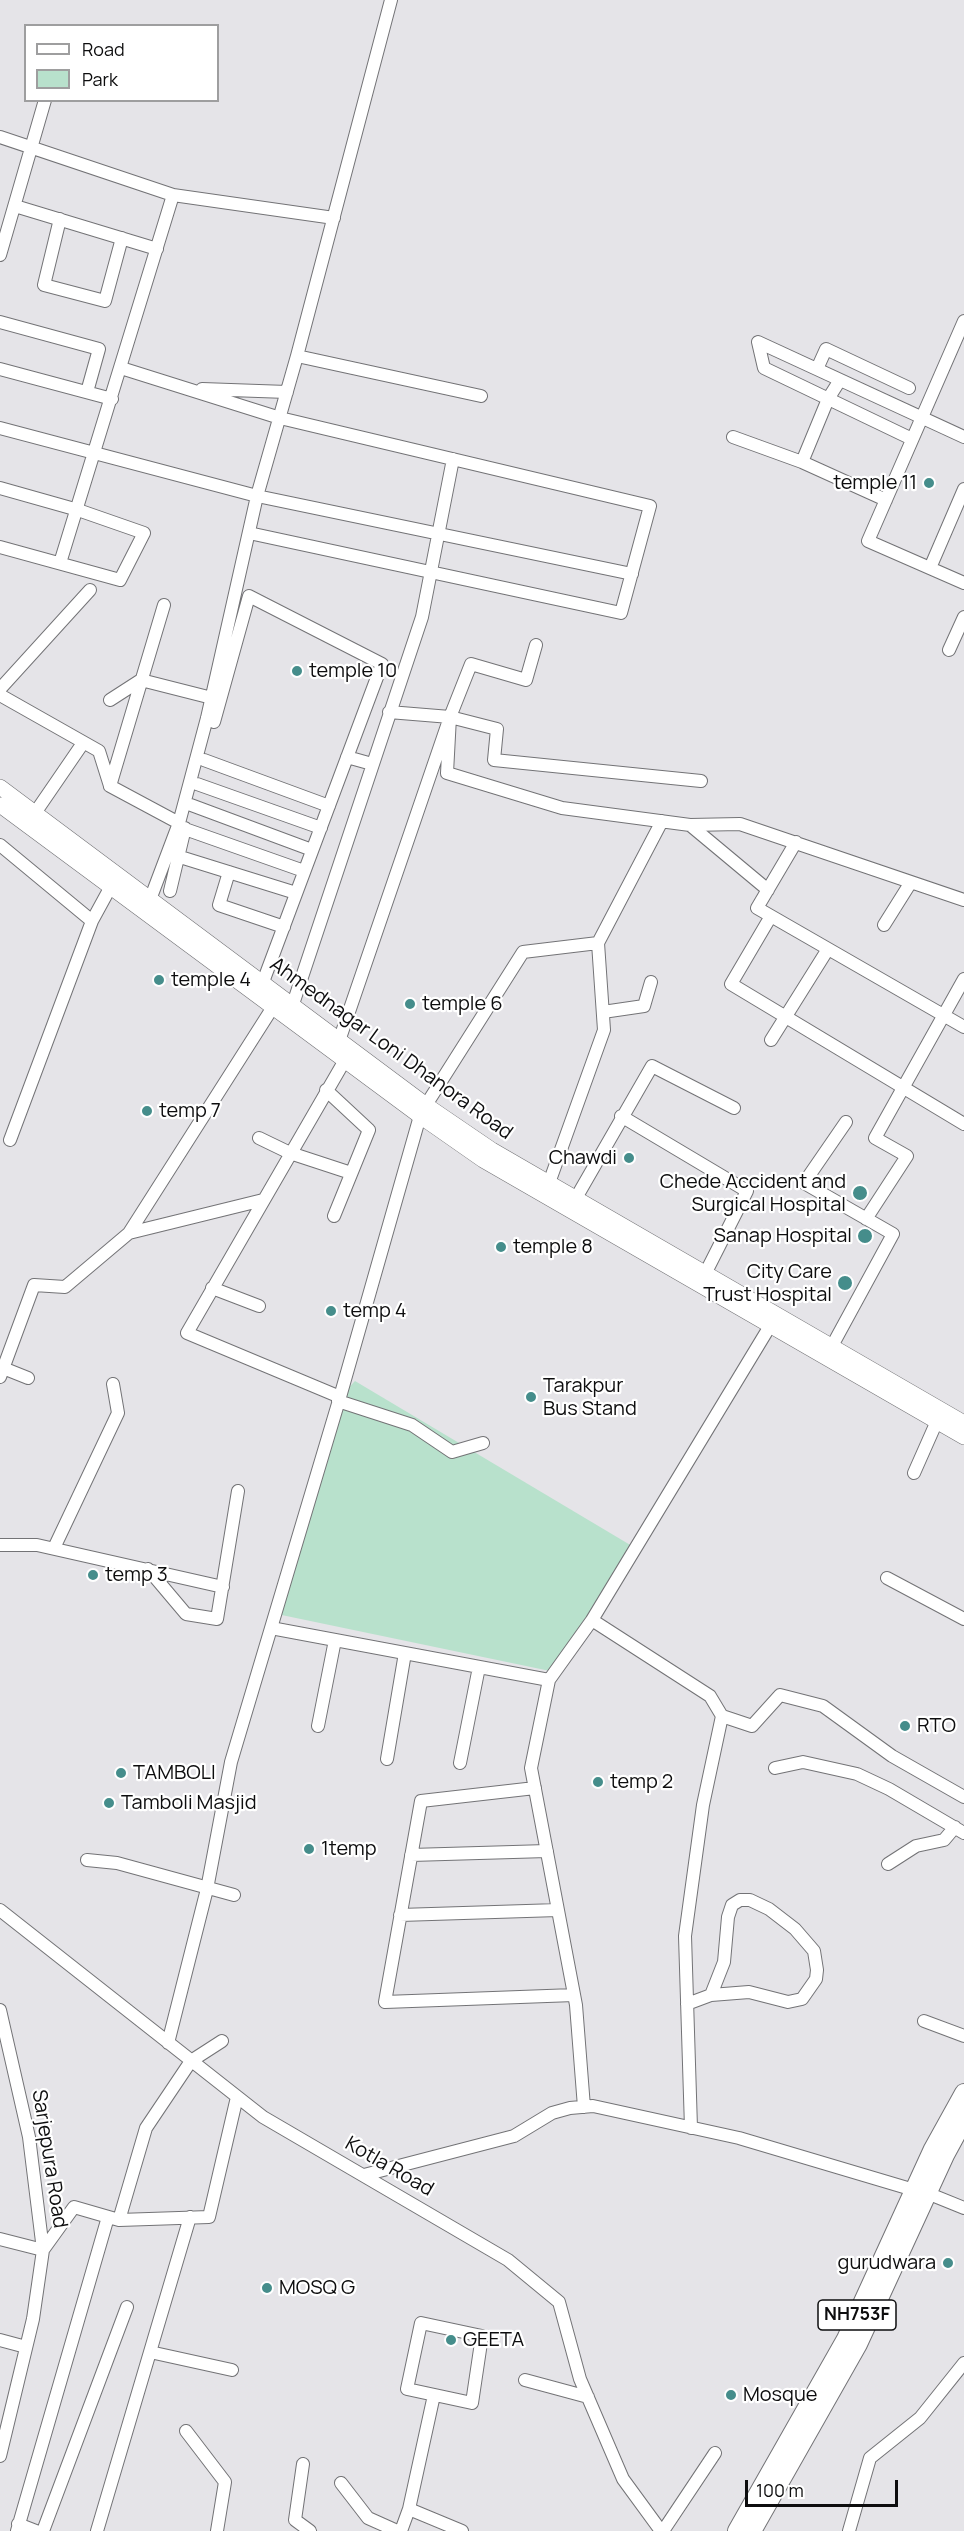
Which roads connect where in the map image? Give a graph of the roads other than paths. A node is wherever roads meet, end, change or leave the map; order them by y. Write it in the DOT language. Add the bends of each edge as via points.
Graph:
graph roads {
  1 [pos="391,0"];
  2 [pos="44,102"];
  3 [pos="0,137"];
  4 [pos="33,148"];
  5 [pos="173,195"];
  6 [pos="15,206"];
  7 [pos="334,218"];
  8 [pos="60,219"];
  9 [pos="122,238"];
  10 [pos="157,249"];
  11 [pos="0,255"];
  12 [pos="964,321"];
  13 [pos="0,322"];
  14 [pos="297,356"];
  15 [pos="121,368"];
  16 [pos="0,369"];
  17 [pos="817,369"];
  18 [pos="868,369"];
  19 [pos="840,380"];
  20 [pos="186,388"];
  21 [pos="909,388"];
  22 [pos="860,389"];
  23 [pos="87,392"];
  24 [pos="287,392"];
  25 [pos="481,396"];
  26 [pos="112,399"];
  27 [pos="828,399"];
  28 [pos="280,418"];
  29 [pos="921,418"];
  30 [pos="0,428"];
  31 [pos="733,437"];
  32 [pos="964,437"];
  33 [pos="912,439"];
  34 [pos="93,451"];
  35 [pos="453,459"];
  36 [pos="802,462"];
  37 [pos="0,488"];
  38 [pos="964,489"];
  39 [pos="257,496"];
  40 [pos="886,500"];
  41 [pos="78,510"];
  42 [pos="249,533"];
  43 [pos="436,534"];
  44 [pos="0,547"];
  45 [pos="60,563"];
  46 [pos="930,568"];
  47 [pos="429,572"];
  48 [pos="632,574"];
  49 [pos="964,583"];
  50 [pos="90,590"];
  51 [pos="164,605"];
  52 [pos="964,617"];
  53 [pos="536,645"];
  54 [pos="949,650"];
  55 [pos="141,680"];
  56 [pos="0,689"];
  57 [pos="0,695"];
  58 [pos="212,698"];
  59 [pos="110,700"];
  60 [pos="389,712"];
  61 [pos="450,717"];
  62 [pos="83,743"];
  63 [pos="347,758"];
  64 [pos="204,760"];
  65 [pos="372,764"];
  66 [pos="701,780"];
  67 [pos="197,784"];
  68 [pos="110,786"];
  69 [pos="0,788"];
  70 [pos="0,805"];
  71 [pos="191,805"];
  72 [pos="328,806"];
  73 [pos="36,813"];
  74 [pos="662,821"];
  75 [pos="690,825"];
  76 [pos="182,826"];
  77 [pos="321,828"];
  78 [pos="796,842"];
  79 [pos="0,845"];
  80 [pos="312,850"];
  81 [pos="177,856"];
  82 [pos="304,871"];
  83 [pos="229,872"];
  84 [pos="911,882"];
  85 [pos="110,888"];
  86 [pos="768,890"];
  87 [pos="170,891"];
  88 [pos="296,893"];
  89 [pos="964,900"];
  90 [pos="148,907"];
  91 [pos="771,916"];
  92 [pos="93,921"];
  93 [pos="884,925"];
  94 [pos="284,927"];
  95 [pos="598,944"];
  96 [pos="828,949"];
  97 [pos="263,982"];
  98 [pos="651,982"];
  99 [pos="963,982"];
  100 [pos="293,1004"];
  101 [pos="273,1007"];
  102 [pos="603,1012"];
  103 [pos="945,1016"];
  104 [pos="786,1017"];
  105 [pos="964,1027"];
  106 [pos="340,1038"];
  107 [pos="771,1040"];
  108 [pos="345,1060"];
  109 [pos="902,1086"];
  110 [pos="326,1090"];
  111 [pos="734,1108"];
  112 [pos="423,1110"];
  113 [pos="621,1116"];
  114 [pos="846,1122"];
  115 [pos="964,1124"];
  116 [pos="259,1138"];
  117 [pos="10,1140"];
  118 [pos="290,1153"];
  119 [pos="351,1173"];
  120 [pos="549,1183"];
  121 [pos="576,1198"];
  122 [pos="263,1200"];
  123 [pos="334,1216"];
  124 [pos="866,1219"];
  125 [pos="129,1233"];
  126 [pos="705,1274"];
  127 [pos="212,1288"];
  128 [pos="259,1306"];
  129 [pos="770,1326"];
  130 [pos="832,1346"];
  131 [pos="2,1372"];
  132 [pos="28,1378"];
  133 [pos="113,1384"];
  134 [pos="339,1399"];
  135 [pos="937,1421"];
  136 [pos="964,1423"];
  137 [pos="964,1437"];
  138 [pos="483,1443"];
  139 [pos="914,1473"];
  140 [pos="238,1491"];
  141 [pos="0,1545"];
  142 [pos="54,1548"];
  143 [pos="148,1569"];
  144 [pos="888,1578"];
  145 [pos="223,1587"];
  146 [pos="964,1619"];
  147 [pos="592,1620"];
  148 [pos="271,1628"];
  149 [pos="335,1640"];
  150 [pos="405,1653"];
  151 [pos="479,1667"];
  152 [pos="549,1680"];
  153 [pos="722,1716"];
  154 [pos="318,1726"];
  155 [pos="387,1759"];
  156 [pos="460,1763"];
  157 [pos="775,1768"];
  158 [pos="535,1788"];
  159 [pos="964,1797"];
  160 [pos="960,1830"];
  161 [pos="547,1851"];
  162 [pos="411,1855"];
  163 [pos="87,1860"];
  164 [pos="888,1864"];
  165 [pos="207,1889"];
  166 [pos="234,1896"];
  167 [pos="0,1910"];
  168 [pos="558,1910"];
  169 [pos="400,1915"];
  170 [pos="574,1995"];
  171 [pos="711,1995"];
  172 [pos="687,2004"];
  173 [pos="0,2010"];
  174 [pos="924,2021"];
  175 [pos="964,2036"];
  176 [pos="222,2041"];
  177 [pos="168,2043"];
  178 [pos="191,2061"];
  179 [pos="964,2093"];
  180 [pos="237,2097"];
  181 [pos="584,2107"];
  182 [pos="964,2120"];
  183 [pos="691,2128"];
  184 [pos="364,2175"];
  185 [pos="921,2192"];
  186 [pos="964,2208"];
  187 [pos="190,2217"];
  188 [pos="113,2218"];
  189 [pos="0,2240"];
  190 [pos="43,2250"];
  191 [pos="127,2307"];
  192 [pos="0,2340"];
  193 [pos="26,2346"];
  194 [pos="150,2352"];
  195 [pos="964,2363"];
  196 [pos="232,2370"];
  197 [pos="525,2380"];
  198 [pos="434,2396"];
  199 [pos="588,2397"];
  200 [pos="186,2432"];
  201 [pos="715,2453"];
  202 [pos="0,2456"];
  203 [pos="303,2464"];
  204 [pos="341,2483"];
  205 [pos="409,2509"];
  206 [pos="17,2528"];
  207 [pos="36,2531"];
  208 [pos="43,2531"];
  209 [pos="97,2531"];
  210 [pos="217,2531"];
  211 [pos="310,2531"];
  212 [pos="399,2531"];
  213 [pos="462,2531"];
  214 [pos="662,2531"];
  215 [pos="737,2531"];
  216 [pos="752,2531"];
  217 [pos="849,2531"];
  1 -- 7 [label="street"];
  2 -- 4 [label="street"];
  3 -- 4 [label="street"];
  4 -- 5 [label="street"];
  4 -- 6 [label="street"];
  5 -- 7 [label="street"];
  5 -- 10 [label="street"];
  6 -- 8 [label="street"];
  6 -- 11 [label="street"];
  7 -- 14 [label="street"];
  8 -- 9 [label="street"];
  8 -- 9 [label="street" via="44,285 105,301"];
  9 -- 10 [label="street"];
  10 -- 15 [label="street"];
  12 -- 29 [label="street"];
  13 -- 23 [label="street" via="99,350"];
  14 -- 24 [label="street"];
  14 -- 25 [label="street"];
  15 -- 20 [label="street"];
  15 -- 26 [label="street"];
  16 -- 23 [label="street"];
  17 -- 18 [label="street" via="826,349"];
  17 -- 19 [label="street"];
  17 -- 27 [label="street" via="758,342 764,368"];
  18 -- 21 [label="street"];
  18 -- 22 [label="street"];
  19 -- 22 [label="street"];
  19 -- 27 [label="street"];
  20 -- 24 [label="street"];
  20 -- 28 [label="street"];
  22 -- 29 [label="street"];
  23 -- 26 [label="street"];
  24 -- 28 [label="street"];
  26 -- 34 [label="street"];
  27 -- 33 [label="street"];
  27 -- 36 [label="street"];
  28 -- 35 [label="street"];
  28 -- 39 [label="street"];
  29 -- 32 [label="street"];
  29 -- 33 [label="street"];
  30 -- 34 [label="street"];
  31 -- 36 [label="street"];
  33 -- 40 [label="street"];
  34 -- 39 [label="street"];
  34 -- 41 [label="street"];
  35 -- 43 [label="street"];
  35 -- 48 [label="street" via="650,506"];
  36 -- 40 [label="street"];
  37 -- 41 [label="street"];
  38 -- 46 [label="street"];
  39 -- 42 [label="street"];
  39 -- 43 [label="street"];
  40 -- 46 [label="street" via="868,541"];
  41 -- 45 [label="street"];
  41 -- 45 [label="street" via="144,533 120,579"];
  42 -- 47 [label="street"];
  42 -- 58 [label="street"];
  43 -- 47 [label="street"];
  43 -- 48 [label="street"];
  44 -- 45 [label="street"];
  46 -- 49 [label="street"];
  47 -- 48 [label="street" via="621,613"];
  47 -- 60 [label="street" via="422,617"];
  50 -- 56 [label="street"];
  51 -- 55 [label="street"];
  52 -- 54 [label="street"];
  53 -- 61 [label="street" via="526,680 471,664"];
  55 -- 58 [label="street"];
  55 -- 59 [label="street"];
  55 -- 68 [label="street"];
  57 -- 62 [label="street"];
  58 -- 76 [label="street"];
  60 -- 61 [label="street"];
  60 -- 65 [label="street"];
  61 -- 66 [label="street" via="497,729 494,760"];
  61 -- 74 [label="street" via="447,773 562,808"];
  61 -- 106 [label="street"];
  62 -- 68 [label="street" via="99,752"];
  62 -- 73 [label="street"];
  63 -- 64 [label="street" via="382,664 249,596"];
  63 -- 65 [label="street"];
  63 -- 72 [label="street"];
  64 -- 67 [label="street"];
  64 -- 72 [label="street"];
  65 -- 100 [label="street"];
  67 -- 71 [label="street"];
  67 -- 77 [label="street"];
  68 -- 76 [label="street"];
  69 -- 73 [label="main road, Ahmednagar Loni Dhanora Road"];
  70 -- 85 [label="main road, Ahmednagar Loni Dhanora Road"];
  71 -- 76 [label="street"];
  71 -- 80 [label="street"];
  72 -- 77 [label="street"];
  73 -- 90 [label="main road, Ahmednagar Loni Dhanora Road"];
  74 -- 75 [label="street"];
  74 -- 95 [label="street"];
  75 -- 78 [label="street" via="740,824"];
  75 -- 86 [label="street"];
  76 -- 81 [label="street"];
  76 -- 82 [label="street"];
  76 -- 90 [label="street"];
  77 -- 80 [label="street"];
  78 -- 84 [label="street"];
  78 -- 86 [label="street"];
  79 -- 92 [label="street"];
  80 -- 82 [label="street"];
  81 -- 83 [label="street"];
  81 -- 87 [label="street"];
  82 -- 88 [label="street"];
  83 -- 88 [label="street"];
  83 -- 94 [label="street" via="219,905"];
  84 -- 89 [label="street"];
  84 -- 93 [label="street"];
  85 -- 90 [label="main road, Ahmednagar Loni Dhanora Road"];
  85 -- 92 [label="street"];
  86 -- 91 [label="street" via="757,908"];
  88 -- 94 [label="street"];
  90 -- 97 [label="main road, Ahmednagar Loni Dhanora Road"];
  90 -- 101 [label="main road, Ahmednagar Loni Dhanora Road"];
  91 -- 96 [label="street"];
  91 -- 104 [label="street" via="731,984"];
  92 -- 117 [label="street"];
  94 -- 97 [label="street"];
  95 -- 102 [label="street"];
  95 -- 112 [label="street" via="523,952"];
  96 -- 103 [label="street"];
  96 -- 104 [label="street"];
  97 -- 100 [label="main road, Ahmednagar Loni Dhanora Road"];
  98 -- 102 [label="street" via="644,1006"];
  99 -- 103 [label="street"];
  100 -- 106 [label="main road, Ahmednagar Loni Dhanora Road"];
  101 -- 108 [label="main road, Ahmednagar Loni Dhanora Road"];
  101 -- 125 [label="street"];
  102 -- 120 [label="street" via="604,1030"];
  103 -- 105 [label="street"];
  103 -- 109 [label="street"];
  104 -- 107 [label="street"];
  104 -- 109 [label="street"];
  106 -- 112 [label="main road, Ahmednagar Loni Dhanora Road"];
  108 -- 110 [label="street"];
  108 -- 112 [label="main road, Ahmednagar Loni Dhanora Road"];
  109 -- 115 [label="street"];
  109 -- 124 [label="street" via="874,1138 907,1156"];
  110 -- 118 [label="street"];
  110 -- 119 [label="street" via="369,1130"];
  111 -- 113 [label="street" via="652,1066"];
  112 -- 120 [label="main road, Ahmednagar Loni Dhanora Road"];
  112 -- 129 [label="main road, Ahmednagar Loni Dhanora Road" via="483,1160"];
  112 -- 134 [label="street"];
  113 -- 121 [label="street"];
  113 -- 126 [label="street" via="747,1191"];
  114 -- 124 [label="street" via="804,1184"];
  116 -- 118 [label="street"];
  118 -- 119 [label="street"];
  118 -- 122 [label="street"];
  119 -- 123 [label="street"];
  120 -- 121 [label="main road, Ahmednagar Loni Dhanora Road"];
  121 -- 126 [label="main road, Ahmednagar Loni Dhanora Road"];
  122 -- 125 [label="street"];
  122 -- 127 [label="street"];
  124 -- 130 [label="street" via="893,1234"];
  125 -- 131 [label="street" via="65,1287 34,1285"];
  126 -- 130 [label="main road, Ahmednagar Loni Dhanora Road"];
  127 -- 128 [label="street"];
  127 -- 134 [label="street" via="186,1333"];
  129 -- 135 [label="main road, Ahmednagar Loni Dhanora Road"];
  129 -- 147 [label="street"];
  130 -- 136 [label="main road, Ahmednagar Loni Dhanora Road"];
  131 -- 132 [label="street"];
  133 -- 142 [label="street" via="118,1413"];
  134 -- 138 [label="street" via="412,1425 452,1452"];
  134 -- 148 [label="street"];
  135 -- 137 [label="main road, Ahmednagar Loni Dhanora Road"];
  135 -- 139 [label="street"];
  140 -- 145 [label="street"];
  141 -- 142 [label="street"];
  142 -- 143 [label="street"];
  143 -- 145 [label="street"];
  143 -- 145 [label="street" via="186,1614 216,1619"];
  144 -- 146 [label="street"];
  147 -- 152 [label="street"];
  147 -- 153 [label="street" via="710,1696"];
  148 -- 149 [label="street"];
  148 -- 165 [label="street" via="231,1762"];
  149 -- 150 [label="street"];
  149 -- 154 [label="street"];
  150 -- 151 [label="street"];
  150 -- 155 [label="street"];
  151 -- 152 [label="street"];
  151 -- 156 [label="street"];
  152 -- 158 [label="street" via="531,1767"];
  153 -- 159 [label="street" via="752,1726 780,1695 823,1706 892,1756"];
  153 -- 172 [label="street" via="703,1805 685,1936"];
  157 -- 160 [label="street" via="803,1762 857,1774"];
  158 -- 161 [label="street"];
  158 -- 162 [label="street" via="421,1801"];
  160 -- 164 [label="street" via="944,1840 916,1846"];
  161 -- 162 [label="street"];
  161 -- 168 [label="street"];
  162 -- 169 [label="street"];
  163 -- 165 [label="street" via="117,1863"];
  165 -- 166 [label="street"];
  165 -- 177 [label="street"];
  167 -- 177 [label="street, Kotla Road"];
  168 -- 169 [label="street"];
  168 -- 170 [label="street"];
  169 -- 170 [label="street" via="385,2002"];
  170 -- 181 [label="street"];
  171 -- 171 [label="street" via="724,1962 728,1917 732,1905 740,1900 769,1909 795,1929 814,1952 816,1979 802,1999 788,2002 749,1992"];
  171 -- 172 [label="street"];
  172 -- 183 [label="street"];
  173 -- 190 [label="street, Sarjepura Road" via="29,2138"];
  174 -- 175 [label="street"];
  176 -- 178 [label="street"];
  177 -- 178 [label="street, Kotla Road"];
  178 -- 180 [label="street, Kotla Road"];
  178 -- 188 [label="street" via="147,2128"];
  179 -- 185 [label="highway, NH753F"];
  180 -- 184 [label="street, Kotla Road" via="263,2117"];
  180 -- 187 [label="street" via="209,2217"];
  181 -- 183 [label="street"];
  181 -- 184 [label="street" via="552,2113 514,2136"];
  182 -- 185 [label="highway, NH753F"];
  183 -- 185 [label="street" via="739,2138"];
  184 -- 199 [label="street, Kotla Road" via="508,2260 559,2302"];
  185 -- 186 [label="street"];
  185 -- 215 [label="highway, NH753F" via="846,2338"];
  185 -- 216 [label="highway, NH753F" via="858,2344"];
  187 -- 188 [label="street"];
  187 -- 194 [label="street"];
  188 -- 190 [label="street" via="74,2207"];
  188 -- 206 [label="street"];
  189 -- 190 [label="street"];
  190 -- 193 [label="street, Sarjepura Road"];
  191 -- 208 [label="street"];
  192 -- 193 [label="street"];
  193 -- 202 [label="street, Sarjepura Road"];
  194 -- 196 [label="street"];
  194 -- 209 [label="street"];
  195 -- 217 [label="street" via="920,2418 870,2458"];
  197 -- 199 [label="street"];
  198 -- 198 [label="street" via="472,2403 482,2336 421,2323 407,2390"];
  198 -- 205 [label="street"];
  199 -- 214 [label="street, Kotla Road" via="623,2479"];
  200 -- 210 [label="street" via="225,2482"];
  201 -- 214 [label="street"];
  203 -- 211 [label="street" via="295,2520"];
  204 -- 212 [label="street" via="368,2518"];
  205 -- 212 [label="street"];
  205 -- 213 [label="street"];
  206 -- 207 [label="street"];
}
